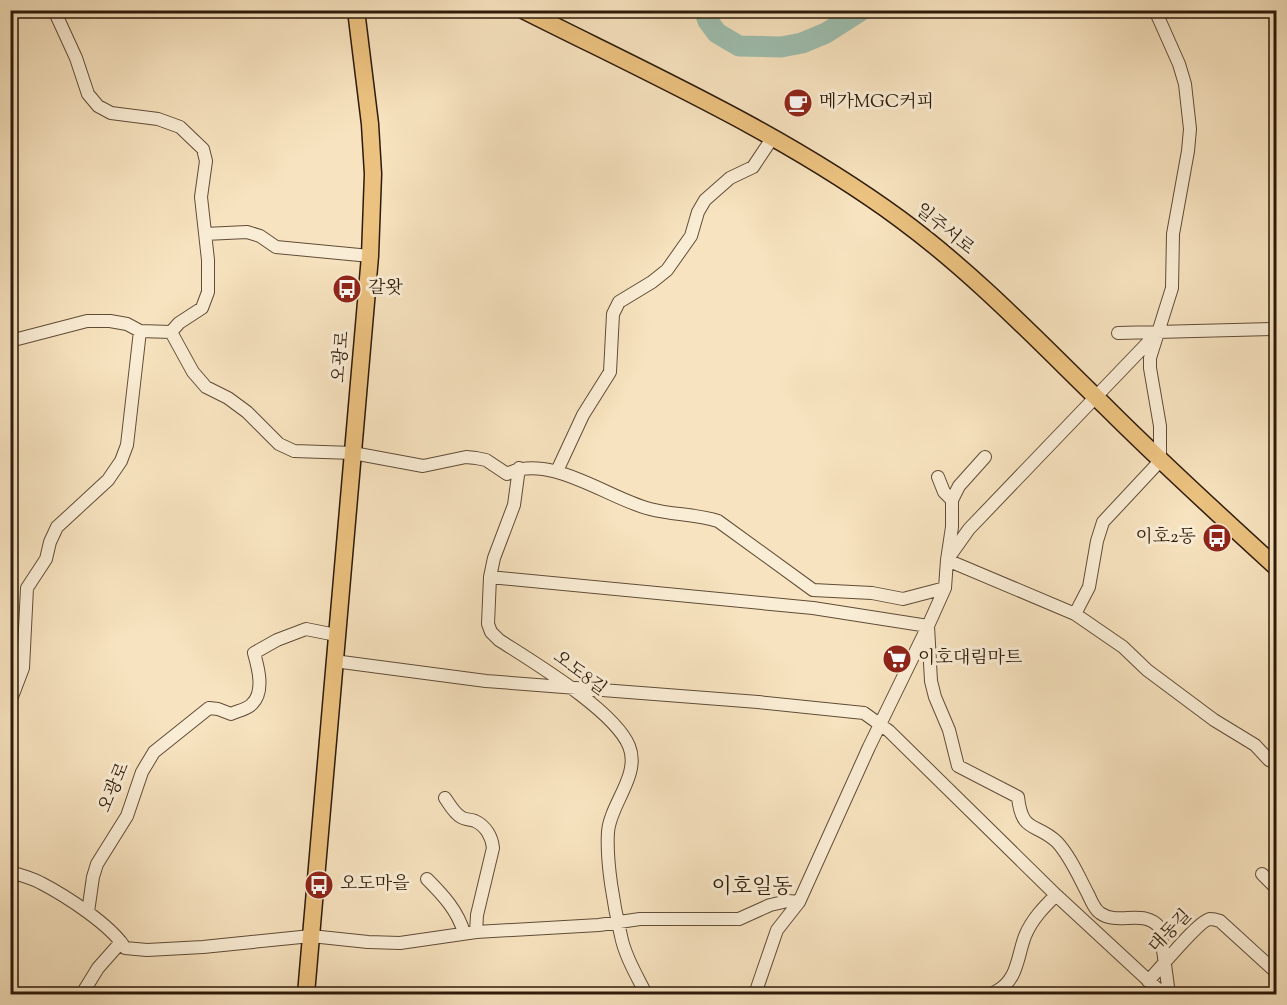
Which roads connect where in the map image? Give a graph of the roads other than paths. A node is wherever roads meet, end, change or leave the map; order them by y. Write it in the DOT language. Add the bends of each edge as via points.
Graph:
graph roads {
  1 [pos="54,10"];
  2 [pos="356,10"];
  3 [pos="523,10"];
  4 [pos="1155,10"];
  5 [pos="773,137"];
  6 [pos="205,234"];
  7 [pos="370,256"];
  8 [pos="1276,330"];
  9 [pos="140,331"];
  10 [pos="171,332"];
  11 [pos="1158,332"];
  12 [pos="1118,333"];
  13 [pos="10,340"];
  14 [pos="1095,397"];
  15 [pos="353,453"];
  16 [pos="985,457"];
  17 [pos="1160,461"];
  18 [pos="519,468"];
  19 [pos="557,471"];
  20 [pos="938,477"];
  21 [pos="952,500"];
  22 [pos="947,560"];
  23 [pos="1276,567"];
  24 [pos="490,577"];
  25 [pos="945,588"];
  26 [pos="1075,614"];
  27 [pos="928,626"];
  28 [pos="336,635"];
  29 [pos="334,661"];
  30 [pos="568,686"];
  31 [pos="10,702"];
  32 [pos="880,725"];
  33 [pos="1276,763"];
  34 [pos="445,798"];
  35 [pos="10,872"];
  36 [pos="1262,874"];
  37 [pos="427,879"];
  38 [pos="1276,888"];
  39 [pos="1056,895"];
  40 [pos="799,902"];
  41 [pos="88,912"];
  42 [pos="1099,912"];
  43 [pos="619,922"];
  44 [pos="1088,925"];
  45 [pos="470,933"];
  46 [pos="311,936"];
  47 [pos="121,942"];
  48 [pos="1165,964"];
  49 [pos="1276,972"];
  50 [pos="1148,981"];
  51 [pos="995,992"];
  52 [pos="82,994"];
  53 [pos="306,994"];
  54 [pos="646,994"];
  55 [pos="755,994"];
  56 [pos="1163,994"];
  57 [pos="1169,994"];
  1 -- 6 [label="street" via="88,94 98,106 111,113 158,119 180,127 203,149 206,161 201,197"];
  2 -- 7 [label="main road, 오광로" via="373,174"];
  3 -- 5 [label="main road, 일주서로"];
  4 -- 11 [label="street" via="1185,84 1190,129 1174,226 1172,288"];
  5 -- 14 [label="main road, 일주서로" via="870,198 928,241 1021,323"];
  5 -- 19 [label="street" via="753,167 730,178 705,200 691,236 667,270 619,302 614,314 610,372 582,415"];
  6 -- 7 [label="street" via="247,232 276,247"];
  6 -- 10 [label="street" via="208,292 202,308"];
  7 -- 15 [label="main road, 오광로"];
  8 -- 11 [label="street"];
  9 -- 10 [label="street"];
  9 -- 13 [label="street" via="127,324 87,321"];
  9 -- 31 [label="street" via="127,445 108,480 57,527 46,559 27,588 23,668"];
  10 -- 15 [label="street" via="206,387 247,412 279,444 294,451"];
  11 -- 12 [label="street"];
  11 -- 14 [label="street"];
  11 -- 17 [label="street" via="1150,368 1160,426"];
  14 -- 17 [label="main road, 일주서로"];
  14 -- 22 [label="street" via="969,529"];
  15 -- 18 [label="street" via="423,466 476,458 507,474"];
  15 -- 28 [label="main road, 오광로"];
  16 -- 21 [label="street"];
  17 -- 23 [label="main road, 일주서로"];
  17 -- 26 [label="street" via="1103,522 1089,587"];
  18 -- 19 [label="street"];
  18 -- 24 [label="street, 오도8길" via="514,505"];
  19 -- 25 [label="street" via="648,509 718,521 813,590 903,599"];
  20 -- 21 [label="street"];
  21 -- 22 [label="street"];
  22 -- 25 [label="street"];
  22 -- 26 [label="street"];
  24 -- 27 [label="street" via="813,608"];
  24 -- 30 [label="street, 오도8길" via="491,632"];
  25 -- 27 [label="street"];
  26 -- 33 [label="street"];
  27 -- 32 [label="street"];
  27 -- 42 [label="street" via="931,681 958,766 1018,797 1025,822 1056,842"];
  28 -- 29 [label="main road, 오광로"];
  28 -- 41 [label="street, 오광로" via="306,629 254,653 259,682 252,704 231,714 209,708 154,752 142,772 127,816 97,864"];
  29 -- 30 [label="street" via="486,681"];
  29 -- 46 [label="main road, 오광로"];
  30 -- 32 [label="street" via="864,713"];
  30 -- 43 [label="street, 오도8길" via="619,730 632,755 608,832"];
  32 -- 39 [label="street"];
  32 -- 40 [label="street"];
  34 -- 45 [label="street" via="462,818 476,821 492,839 491,857"];
  35 -- 41 [label="street" via="40,882"];
  36 -- 38 [label="street"];
  37 -- 45 [label="street" via="442,893"];
  39 -- 44 [label="street"];
  39 -- 51 [label="street" via="1037,914 1025,937 1014,975"];
  40 -- 43 [label="street" via="770,905 739,919"];
  40 -- 55 [label="street" via="777,930"];
  41 -- 47 [label="street"];
  42 -- 44 [label="street"];
  42 -- 48 [label="street" via="1156,923"];
  43 -- 45 [label="street"];
  43 -- 54 [label="street, 오도8길" via="621,937"];
  44 -- 50 [label="street"];
  45 -- 46 [label="street" via="400,943"];
  46 -- 47 [label="street" via="147,950 125,948"];
  46 -- 53 [label="main road, 오광로"];
  47 -- 52 [label="street"];
  48 -- 49 [label="street, 대동길" via="1209,919 1220,921"];
  48 -- 50 [label="street, 대동길"];
  48 -- 57 [label="street"];
  50 -- 56 [label="street"];
}
